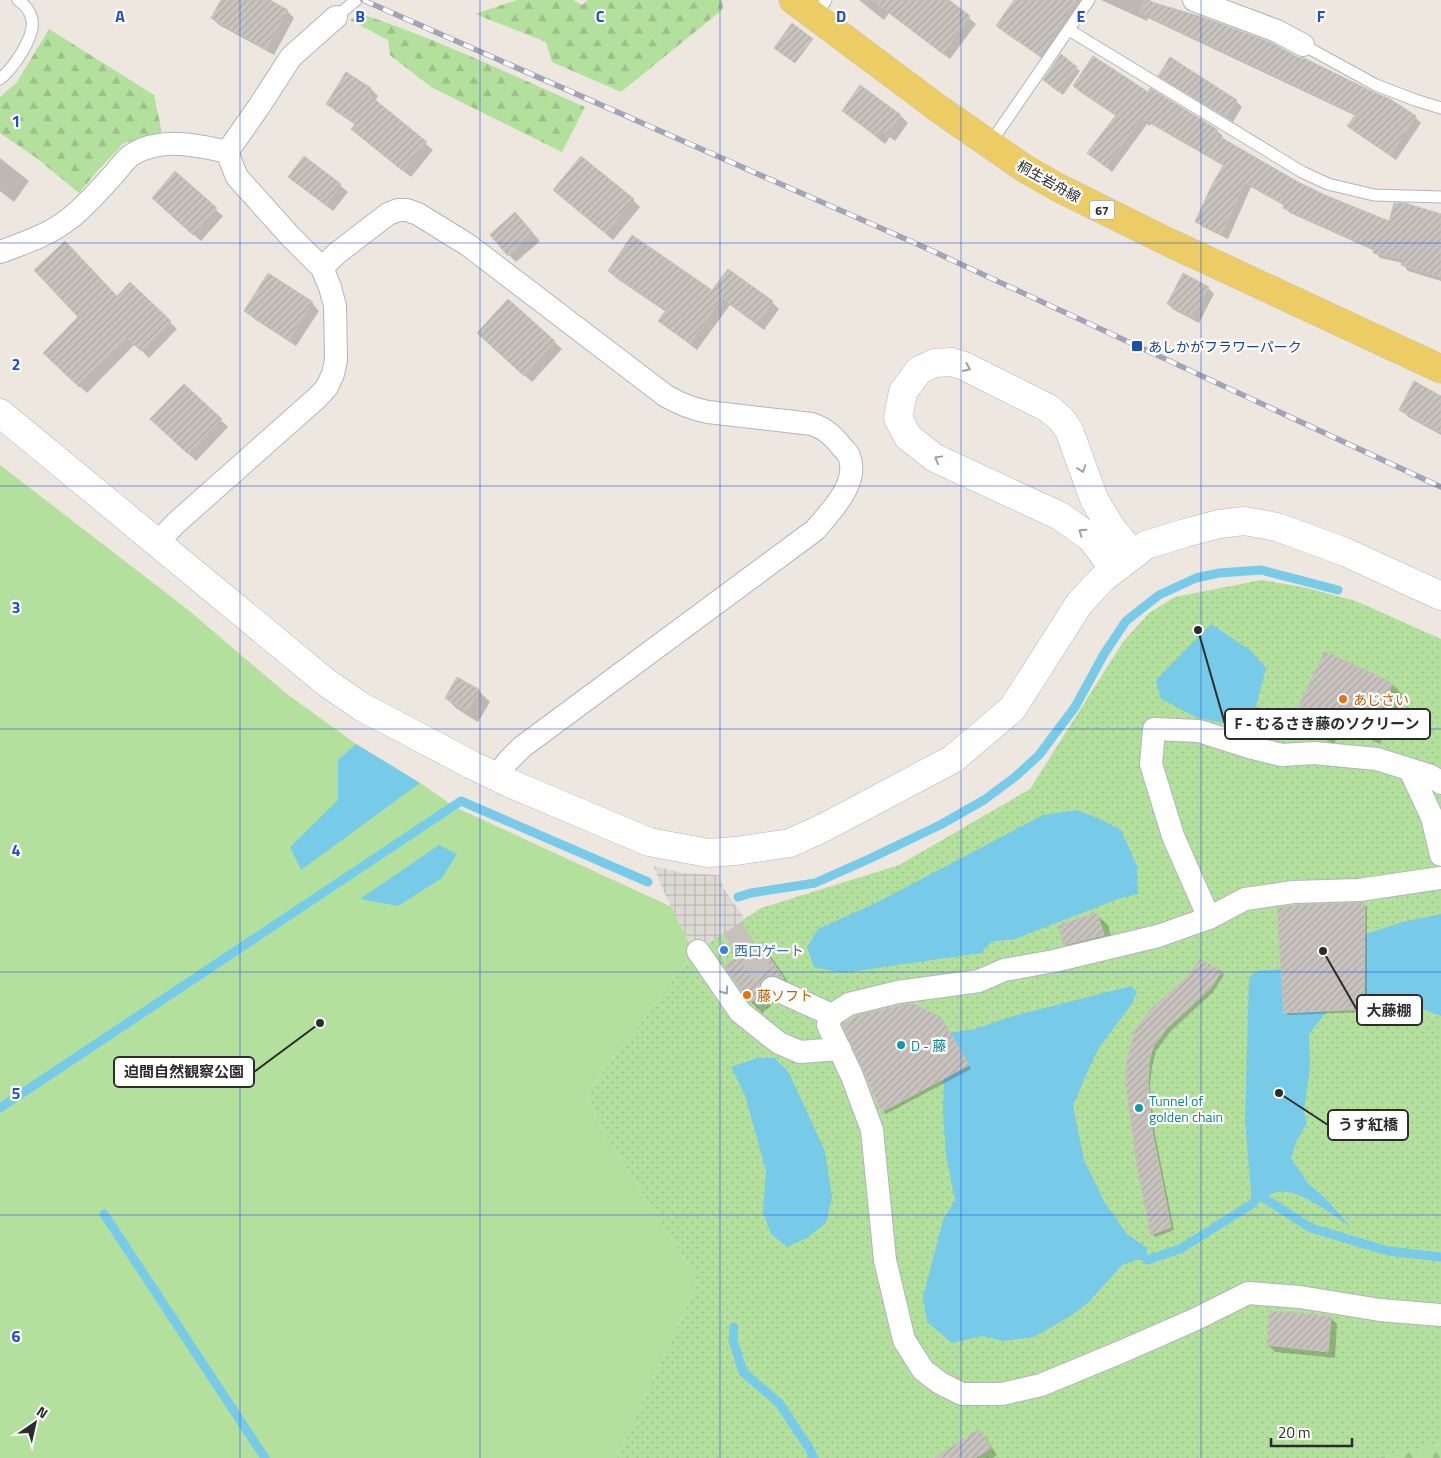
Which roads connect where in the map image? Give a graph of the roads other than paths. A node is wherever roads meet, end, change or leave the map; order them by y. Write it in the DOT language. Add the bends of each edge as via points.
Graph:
graph roads {
  1 [pos="18,0"];
  2 [pos="356,0"];
  3 [pos="793,0"];
  4 [pos="1089,0"];
  5 [pos="1194,0"];
  6 [pos="820,8"];
  7 [pos="336,17"];
  8 [pos="1069,30"];
  9 [pos="1303,45"];
  10 [pos="0,79"];
  11 [pos="1441,108"];
  12 [pos="989,145"];
  13 [pos="227,152"];
  14 [pos="1441,197"];
  15 [pos="0,252"];
  16 [pos="322,268"];
  17 [pos="1441,369"];
  18 [pos="0,413"];
  19 [pos="158,542"];
  20 [pos="1123,562"];
  21 [pos="1441,596"];
  22 [pos="1410,770"];
  23 [pos="496,776"];
  24 [pos="1441,783"];
  25 [pos="1441,855"];
  26 [pos="1441,878"];
  27 [pos="1209,918"];
  28 [pos="698,950"];
  29 [pos="772,988"];
  30 [pos="832,1014"];
  31 [pos="840,1050"];
  32 [pos="1441,1315"];
  1 -- 10 [label="lane" via="30,12 32,36 12,68"];
  2 -- 7 [label="lane"];
  3 -- 6 [label="main road, 桐生岩舟線 / 67"];
  4 -- 8 [label="lane"];
  5 -- 9 [label="street" via="1277,31"];
  6 -- 12 [label="main road, 桐生岩舟線 / 67"];
  7 -- 13 [label="street" via="291,57"];
  8 -- 12 [label="lane"];
  8 -- 14 [label="lane" via="1302,172 1328,184 1374,196"];
  9 -- 11 [label="lane" via="1376,85"];
  12 -- 17 [label="main road, 桐生岩舟線 / 67" via="1100,209"];
  13 -- 15 [label="street" via="188,144 165,144 132,154 69,220 45,235"];
  13 -- 16 [label="street" via="237,177"];
  16 -- 19 [label="street" via="335,306 336,360 327,387"];
  16 -- 23 [label="street" via="388,214 407,210 468,245 681,405 694,410 812,424 824,428 849,456 851,476 842,496 814,530 522,748"];
  18 -- 19 [label="street"];
  19 -- 23 [label="street" via="327,683 362,707"];
  20 -- 20 [label="street, one-way" via="1060,516 934,458 908,437 898,418 903,392 919,370 935,363 952,362 964,366 1048,408 1062,419"];
  20 -- 21 [label="street" via="1146,545 1219,524 1244,522 1277,527 1328,546"];
  20 -- 23 [label="street" via="1102,578 1079,604 1012,708 953,760 790,843 708,853 649,842"];
  22 -- 24 [label="street" via="1432,776"];
  22 -- 25 [label="street" via="1432,818"];
  22 -- 27 [label="street" via="1377,759 1314,752 1282,755 1199,732 1154,729 1151,764 1173,836"];
  26 -- 27 [label="street" via="1360,890 1293,892 1246,899"];
  27 -- 30 [label="street" via="1158,936 1004,970 979,982 898,992 849,1004"];
  28 -- 31 [label="street, one-way" via="740,1012 779,1043 800,1052"];
  29 -- 30 [label="street"];
  30 -- 31 [label="street" via="828,1025"];
  31 -- 32 [label="street" via="872,1130 885,1260 904,1340 923,1370 962,1394 1002,1394 1041,1385 1196,1319 1248,1293"];
}
